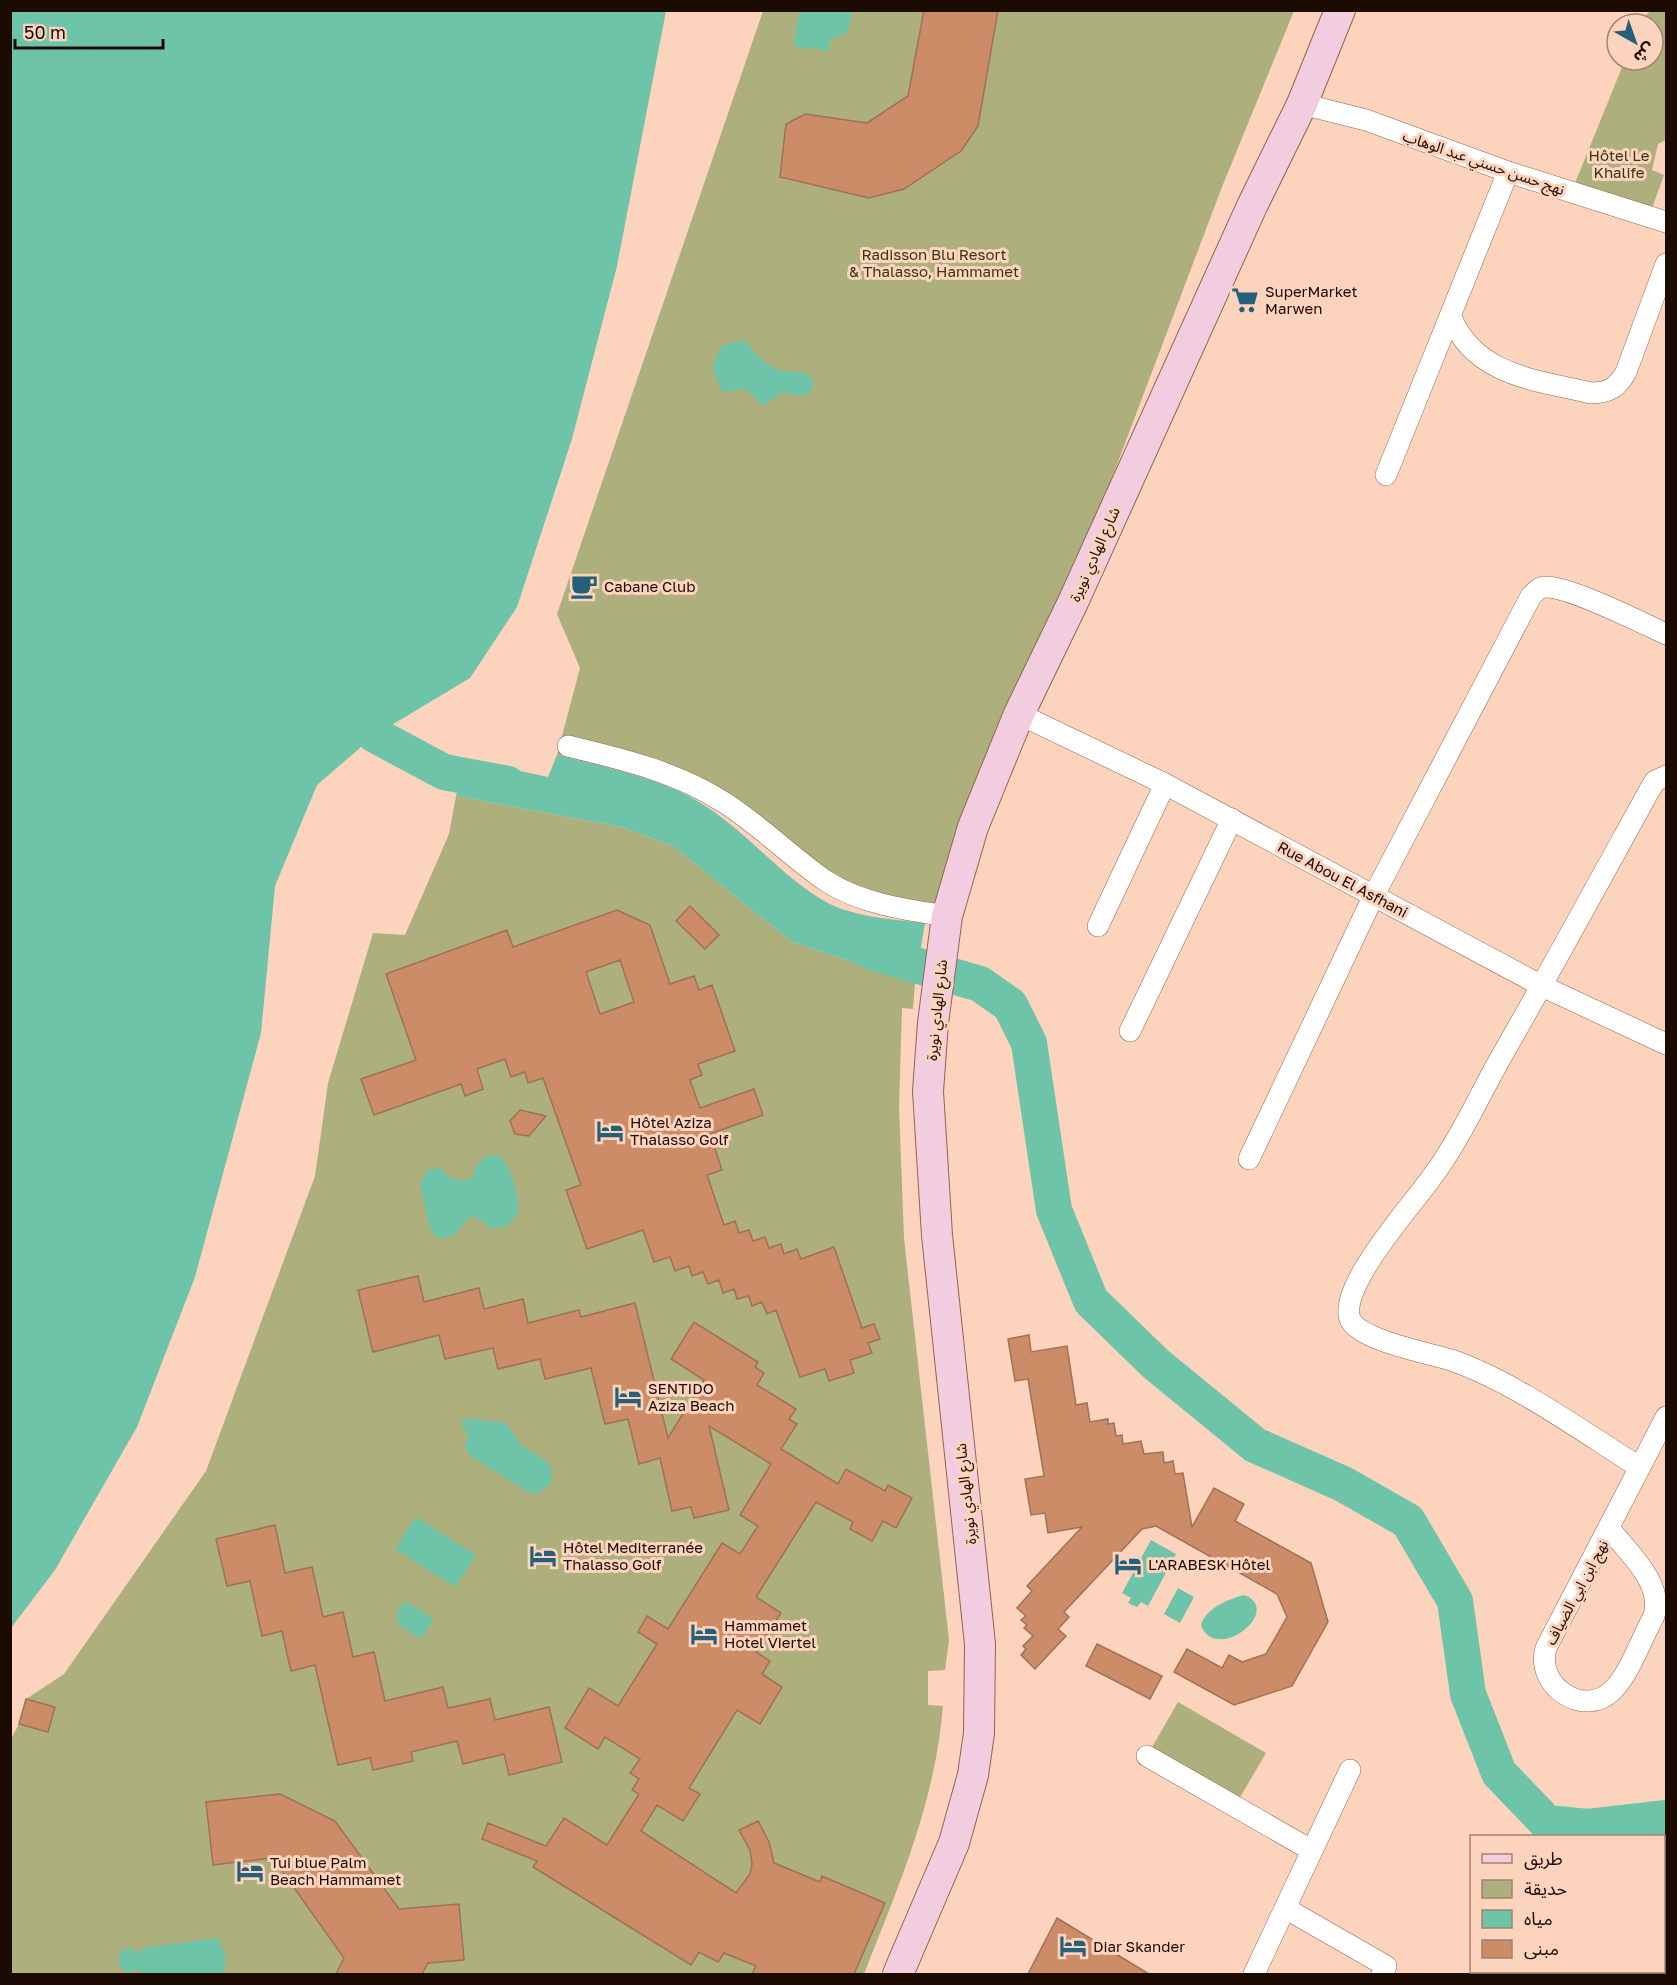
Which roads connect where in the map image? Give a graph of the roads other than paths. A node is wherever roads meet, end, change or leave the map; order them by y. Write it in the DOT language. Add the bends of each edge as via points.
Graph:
graph roads {
  1 [pos="1340,10"];
  2 [pos="1302,104"];
  3 [pos="1508,172"];
  4 [pos="1666,222"];
  5 [pos="1666,264"];
  6 [pos="1451,317"];
  7 [pos="1386,475"];
  8 [pos="1666,634"];
  9 [pos="1019,714"];
  10 [pos="568,746"];
  11 [pos="1666,776"];
  12 [pos="1165,784"];
  13 [pos="1232,819"];
  14 [pos="1374,895"];
  15 [pos="946,923"];
  16 [pos="1098,926"];
  17 [pos="1542,986"];
  18 [pos="1130,1031"];
  19 [pos="1666,1044"];
  20 [pos="1249,1159"];
  21 [pos="1666,1417"];
  22 [pos="1639,1467"];
  23 [pos="1609,1528"];
  24 [pos="1147,1756"];
  25 [pos="1350,1770"];
  26 [pos="1311,1850"];
  27 [pos="1285,1908"];
  28 [pos="1390,1971"];
  29 [pos="898,1974"];
  30 [pos="1254,1974"];
  1 -- 2 [label="street, شارع الهادي نويرة"];
  2 -- 3 [label="street, نهج حسن حسني عبد الوهاب" via="1366,120"];
  2 -- 9 [label="street, شارع الهادي نويرة"];
  3 -- 4 [label="street, نهج حسن حسني عبد الوهاب"];
  3 -- 6 [label="street"];
  5 -- 6 [label="street" via="1626,372 1621,382 1603,393 1498,369 1469,348"];
  6 -- 7 [label="street"];
  8 -- 14 [label="street" via="1567,591 1539,588 1531,596"];
  9 -- 12 [label="street, Rue Abou El Asfhani"];
  9 -- 15 [label="street, شارع الهادي نويرة" via="973,827"];
  10 -- 15 [label="street" via="666,773 707,792 828,882 854,895"];
  11 -- 17 [label="street" via="1655,781 1649,790"];
  12 -- 13 [label="street, Rue Abou El Asfhani"];
  12 -- 16 [label="street"];
  13 -- 14 [label="street, Rue Abou El Asfhani"];
  13 -- 18 [label="street"];
  14 -- 17 [label="street, Rue Abou El Asfhani"];
  14 -- 20 [label="street"];
  15 -- 29 [label="street, شارع الهادي نويرة" via="928,1091 980,1644 980,1703 973,1775 954,1843"];
  17 -- 19 [label="street, Rue Abou El Asfhani"];
  17 -- 22 [label="street" via="1440,1166 1363,1271 1348,1312 1352,1323 1362,1330 1412,1352 1450,1360 1488,1377"];
  21 -- 22 [label="street, نهج ابن ابي الضياف"];
  22 -- 23 [label="street, نهج ابن ابي الضياف"];
  23 -- 23 [label="street, نهج ابن ابي الضياف" via="1542,1661 1552,1683 1579,1701 1591,1701 1613,1690 1657,1604 1651,1583"];
  24 -- 26 [label="street"];
  25 -- 26 [label="street"];
  26 -- 27 [label="street"];
  27 -- 28 [label="street"];
  27 -- 30 [label="street"];
}
